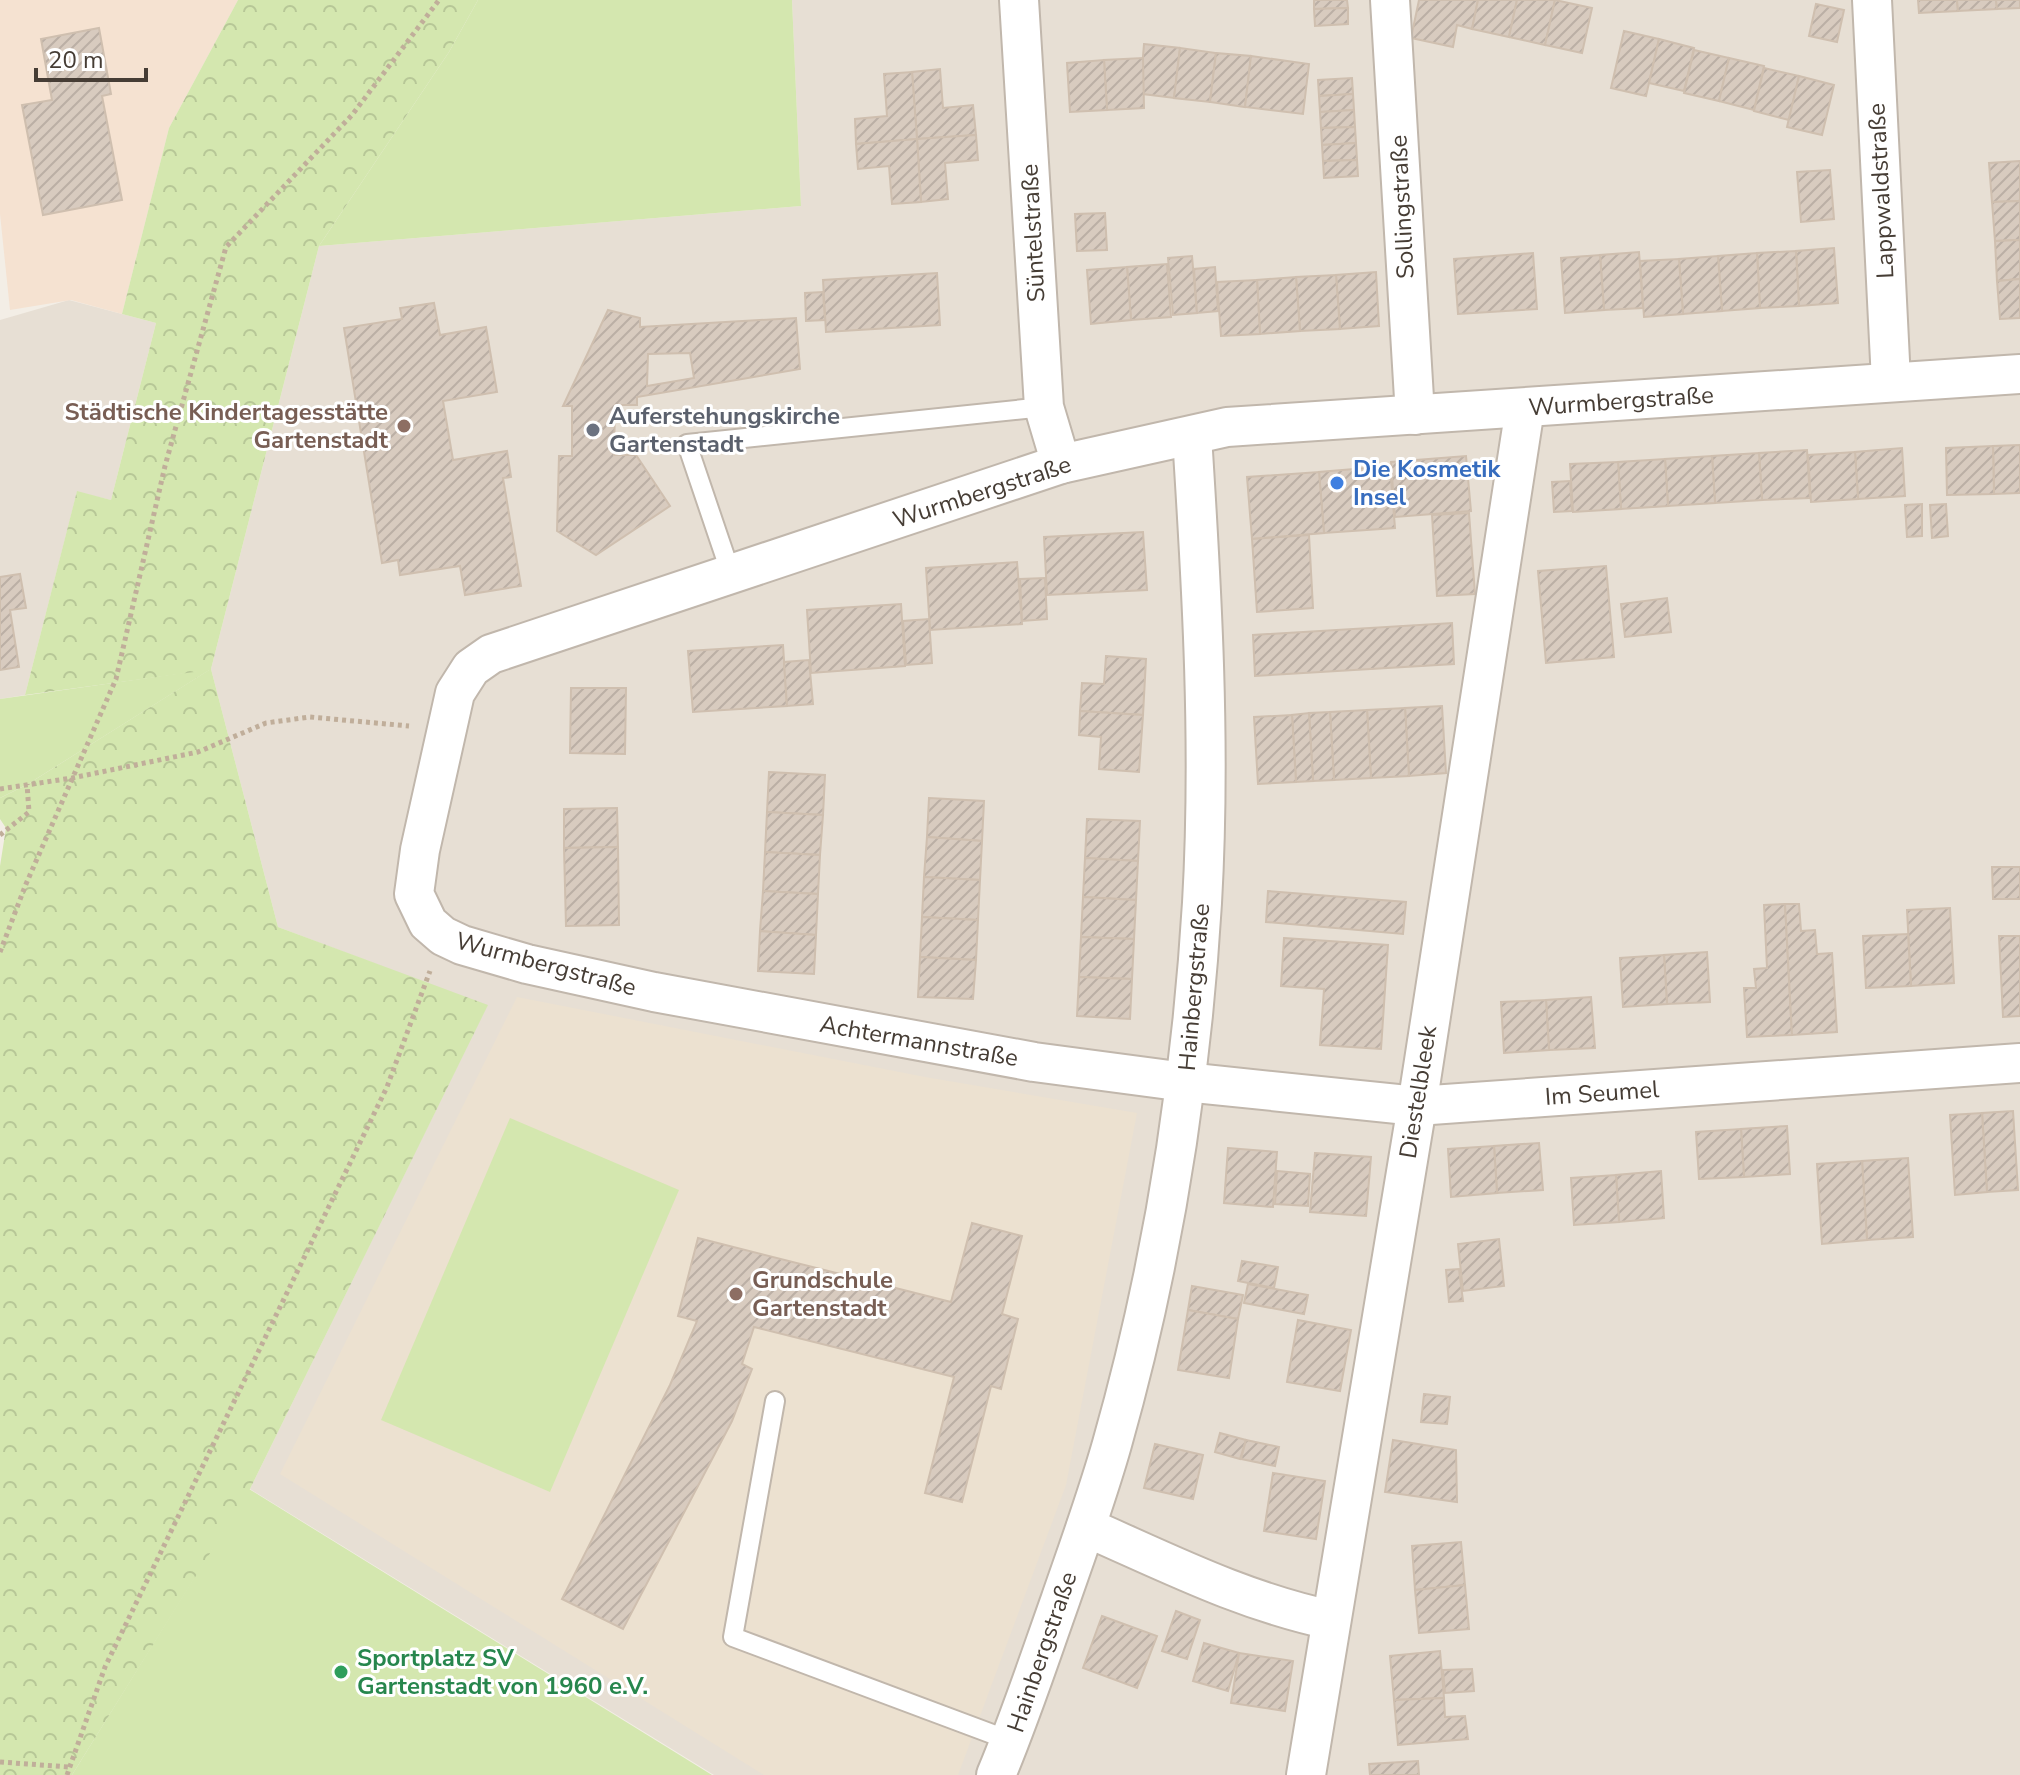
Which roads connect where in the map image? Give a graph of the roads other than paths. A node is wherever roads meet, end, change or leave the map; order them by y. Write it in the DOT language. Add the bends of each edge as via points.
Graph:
graph roads {
  1 [pos="1019,0"];
  2 [pos="1390,0"];
  3 [pos="1872,0"];
  4 [pos="2020,374"];
  5 [pos="1891,381"];
  6 [pos="1044,407"];
  7 [pos="1525,408"];
  8 [pos="1415,415"];
  9 [pos="1192,436"];
  10 [pos="1061,464"];
  11 [pos="731,574"];
  12 [pos="654,992"];
  13 [pos="2020,1063"];
  14 [pos="1185,1082"];
  15 [pos="1417,1106"];
  16 [pos="775,1401"];
  17 [pos="1086,1527"];
  18 [pos="1331,1620"];
  19 [pos="1011,1741"];
  20 [pos="996,1775"];
  21 [pos="1306,1775"];
  1 -- 6 [label="street, Süntelstraße"];
  2 -- 8 [label="street, Sollingstraße"];
  3 -- 5 [label="street, Lappwaldstraße"];
  4 -- 5 [label="street, Wurmbergstraße"];
  5 -- 7 [label="street, Wurmbergstraße"];
  6 -- 10 [label="street, Süntelstraße"];
  6 -- 11 [label="lane" via="687,444"];
  7 -- 8 [label="street, Wurmbergstraße"];
  7 -- 15 [label="street, Diestelbleek"];
  8 -- 9 [label="street, Wurmbergstraße" via="1227,427"];
  9 -- 10 [label="street, Wurmbergstraße"];
  9 -- 14 [label="street, Hainbergstraße" via="1206,752 1202,903"];
  10 -- 11 [label="street, Wurmbergstraße"];
  11 -- 12 [label="street, Wurmbergstraße" via="491,654 471,668 445,730 420,850 414,894 428,923 443,936 527,964"];
  12 -- 14 [label="street, Achtermannstraße" via="1034,1062"];
  13 -- 15 [label="street, Im Seumel"];
  14 -- 15 [label="street, Im Seumel"];
  14 -- 17 [label="street, Hainbergstraße" via="1155,1268"];
  15 -- 18 [label="street, Diestelbleek"];
  16 -- 19 [label="lane" via="733,1637"];
  17 -- 18 [label="street" via="1212,1585 1286,1611"];
  17 -- 19 [label="street, Hainbergstraße"];
  18 -- 21 [label="street, Diestelbleek"];
  19 -- 20 [label="street, Hainbergstraße"];
}
